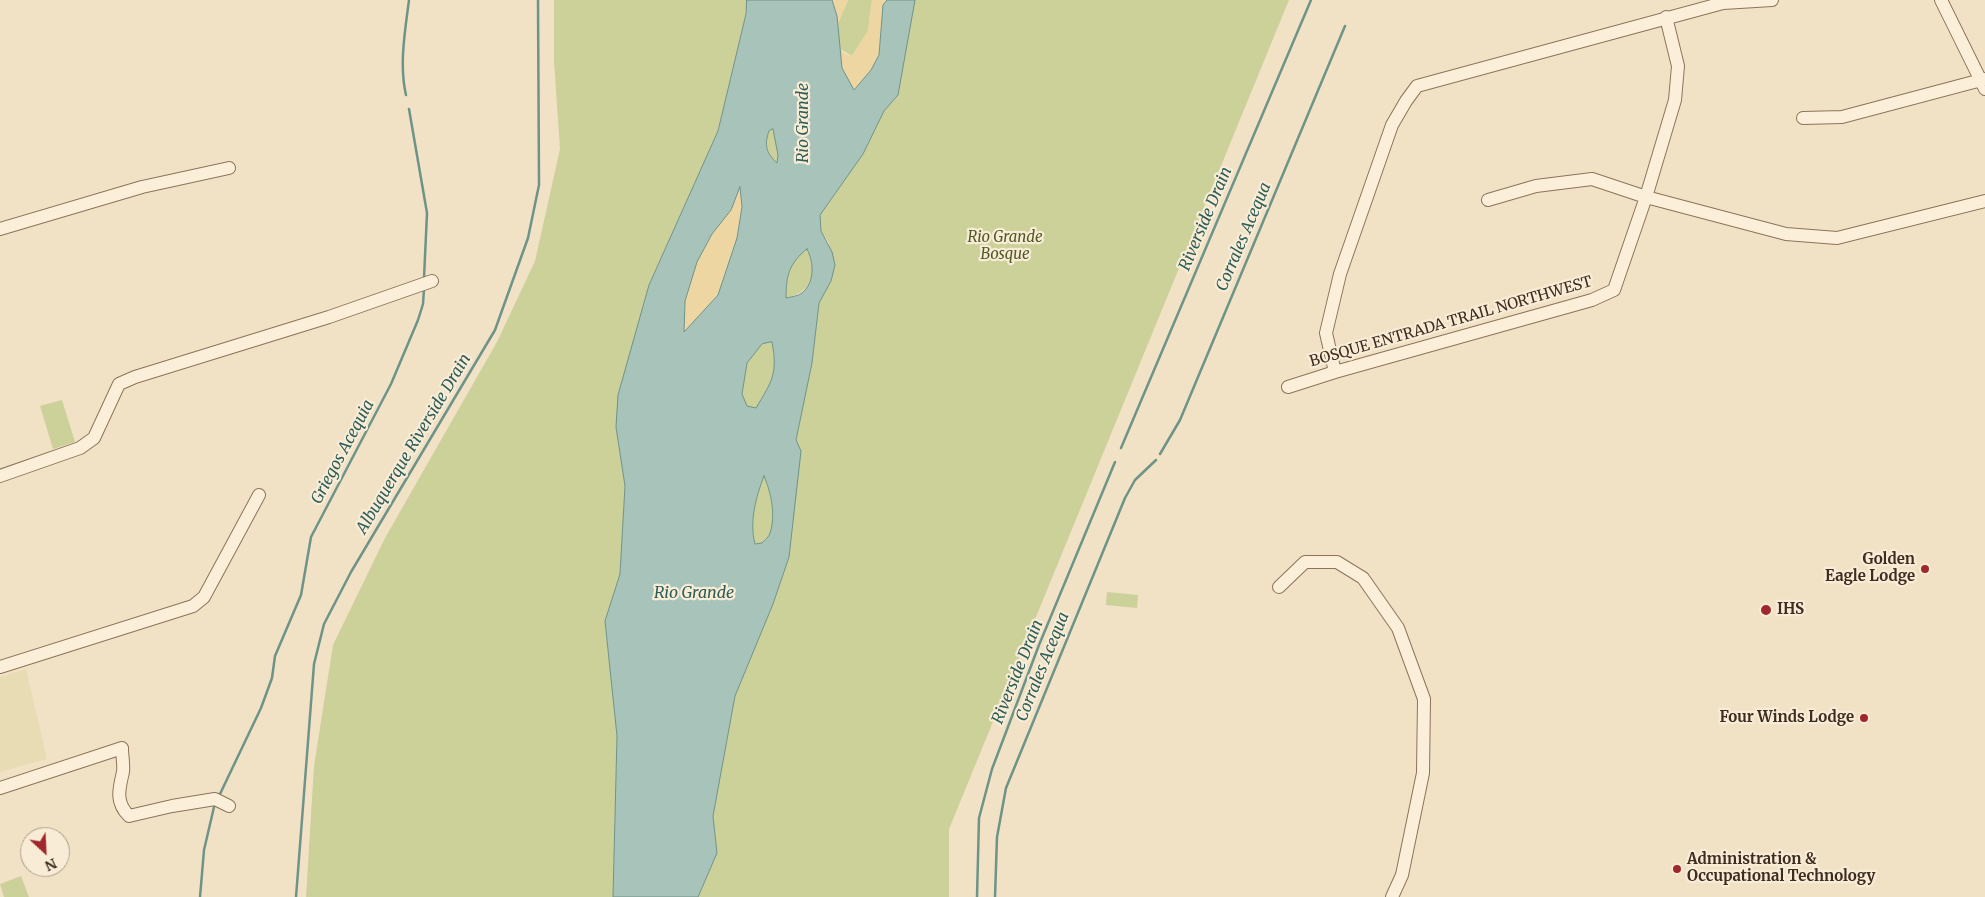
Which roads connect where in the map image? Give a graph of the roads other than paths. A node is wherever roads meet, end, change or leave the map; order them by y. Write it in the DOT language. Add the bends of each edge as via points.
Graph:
graph roads {
  1 [pos="1772,0"];
  2 [pos="1941,0"];
  3 [pos="1666,18"];
  4 [pos="1984,83"];
  5 [pos="1803,118"];
  6 [pos="229,168"];
  7 [pos="1646,197"];
  8 [pos="1488,200"];
  9 [pos="1985,201"];
  10 [pos="0,229"];
  11 [pos="426,284"];
  12 [pos="1335,372"];
  13 [pos="1288,387"];
  14 [pos="0,476"];
  15 [pos="259,495"];
  16 [pos="1279,587"];
  17 [pos="0,667"];
  18 [pos="0,788"];
  19 [pos="229,806"];
  20 [pos="1392,897"];
  1 -- 3 [label="street" via="1723,3"];
  2 -- 4 [label="street"];
  3 -- 7 [label="street" via="1678,66 1675,100"];
  3 -- 12 [label="street" via="1417,86 1392,125 1340,274 1326,333"];
  4 -- 5 [label="street" via="1842,117"];
  6 -- 10 [label="street" via="142,187"];
  7 -- 8 [label="street" via="1592,179 1536,186"];
  7 -- 9 [label="street" via="1786,234 1836,238"];
  7 -- 12 [label="street, BOSQUE ENTRADA TRAIL NORTHWEST" via="1614,290 1592,300"];
  11 -- 14 [label="street" via="119,384 94,438 80,448"];
  12 -- 13 [label="street, BOSQUE ENTRADA TRAIL NORTHWEST"];
  15 -- 17 [label="street" via="204,597 193,606"];
  16 -- 20 [label="street" via="1305,562 1337,562 1363,578 1402,636 1424,699 1423,773 1402,875"];
  18 -- 19 [label="street" via="122,748 119,801 129,816 215,799"];
}
